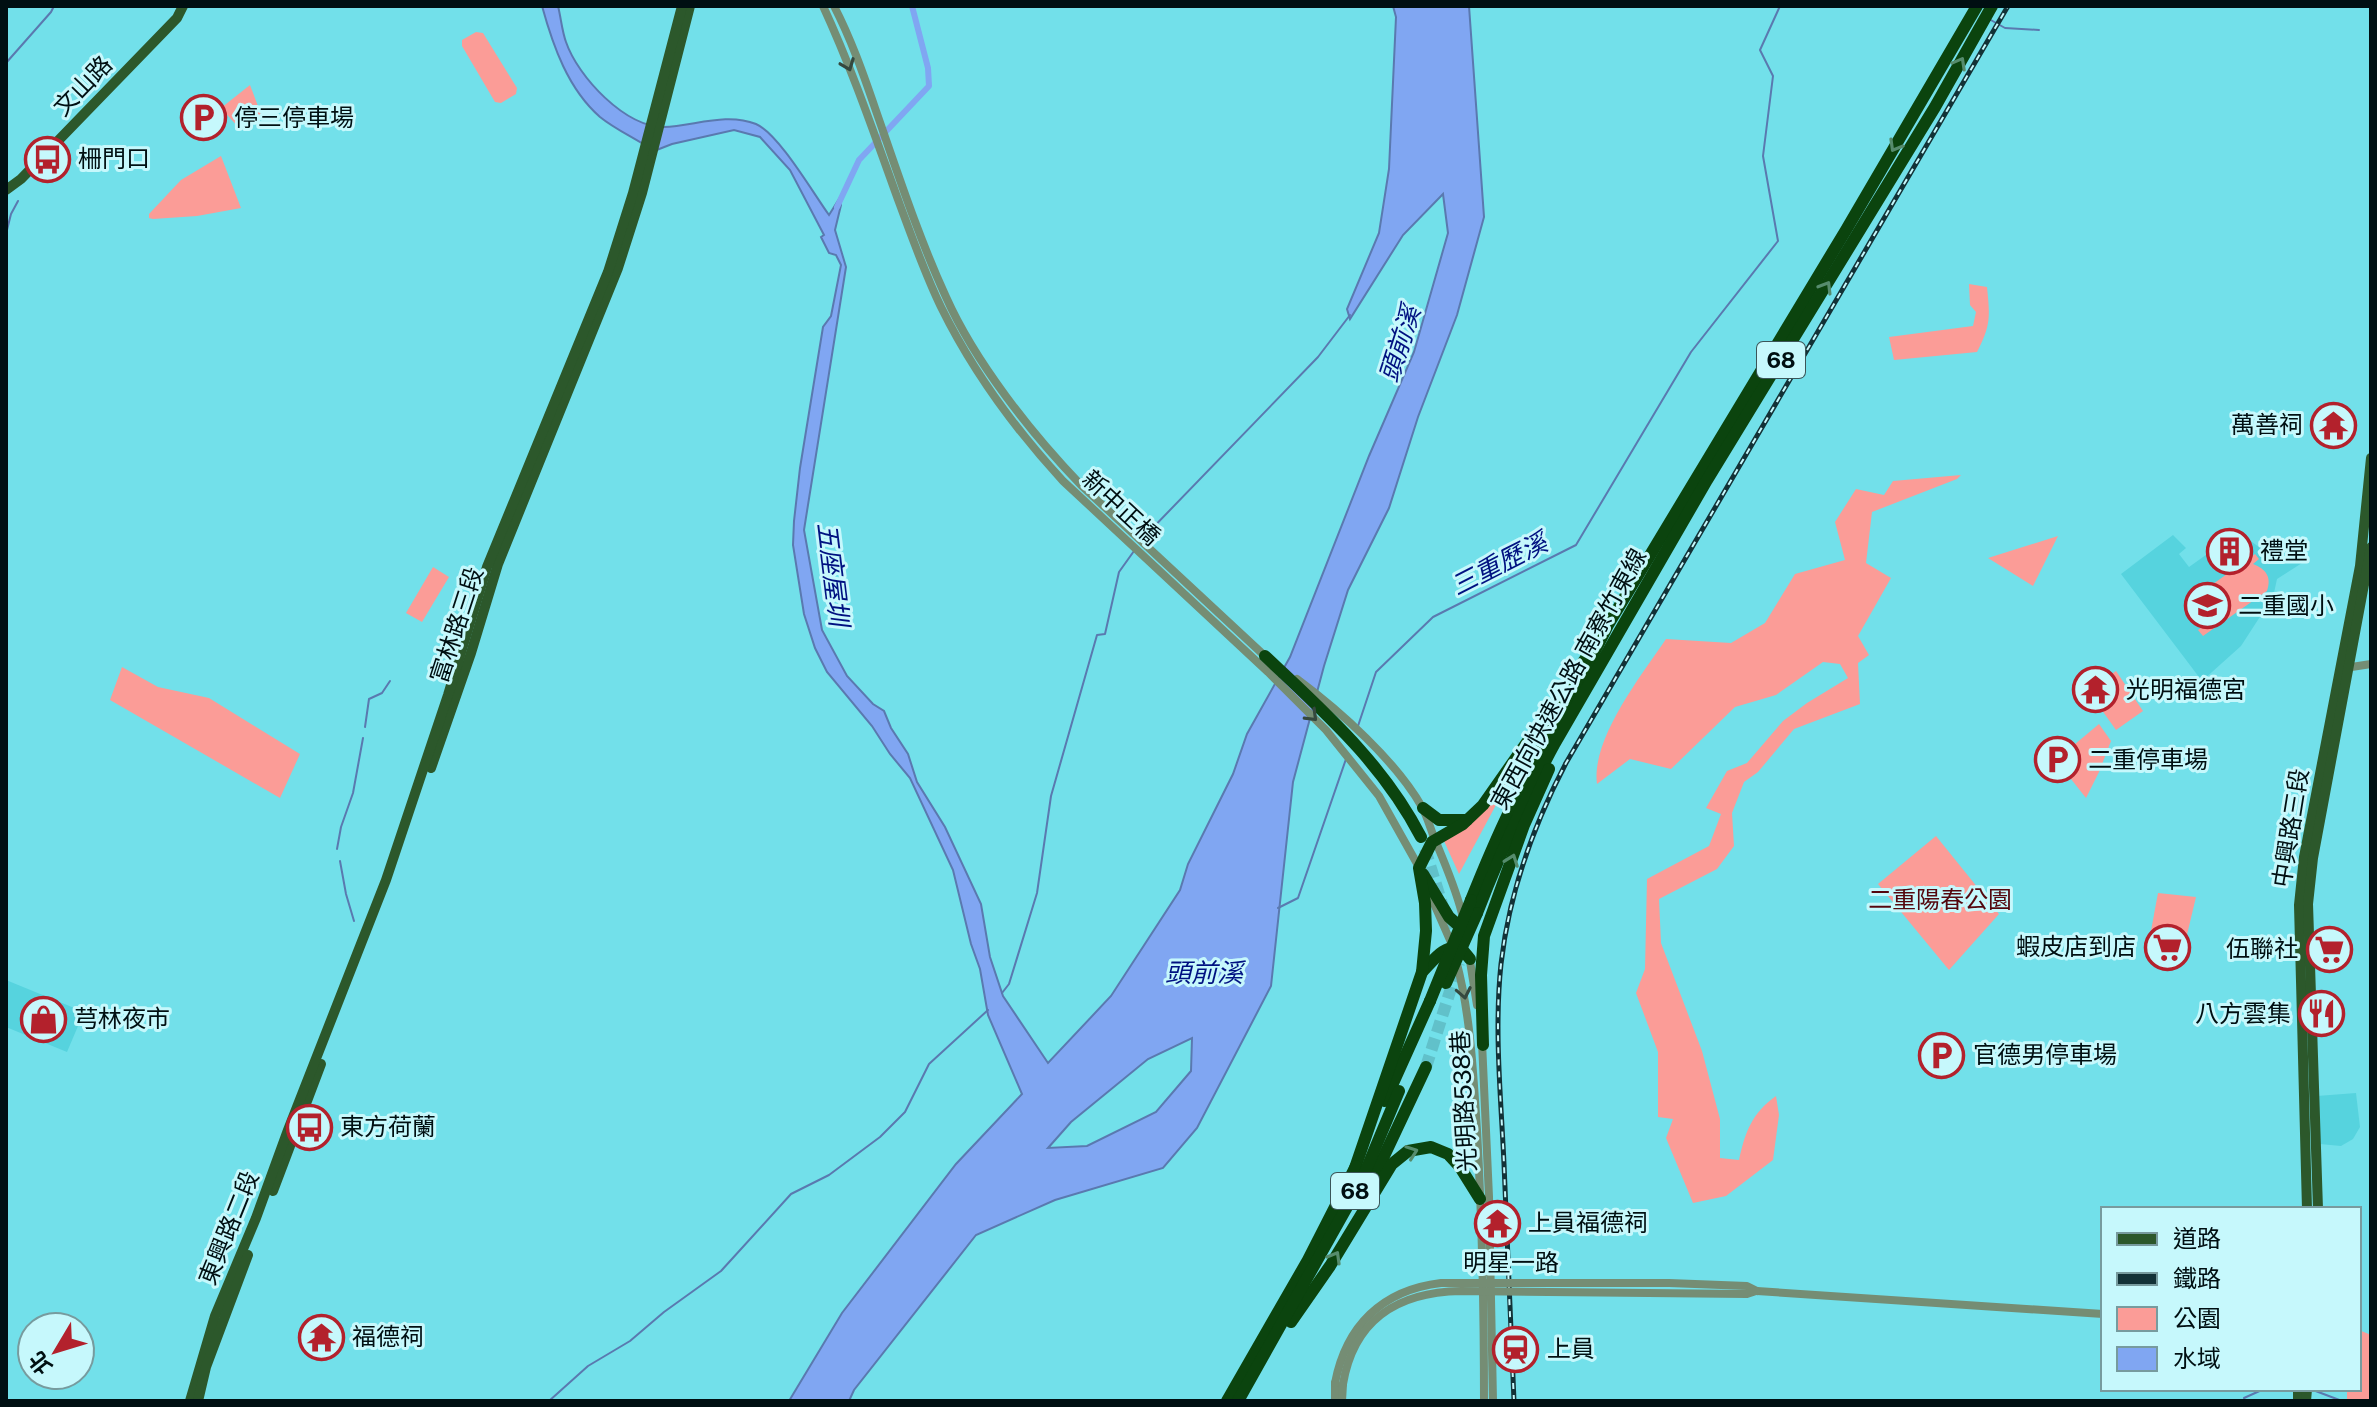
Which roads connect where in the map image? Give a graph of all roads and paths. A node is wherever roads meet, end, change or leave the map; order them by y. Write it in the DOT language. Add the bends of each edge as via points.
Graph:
graph roads {
  1 [pos="183,6"];
  2 [pos="682,6"];
  3 [pos="690,6"];
  4 [pos="823,6"];
  5 [pos="834,6"];
  6 [pos="1977,6"];
  7 [pos="1992,6"];
  8 [pos="657,117"];
  9 [pos="875,123"];
  10 [pos="6,190"];
  11 [pos="2371,458"];
  12 [pos="2371,547"];
  13 [pos="1608,625"];
  14 [pos="1265,656"];
  15 [pos="2371,664"];
  16 [pos="2344,668"];
  17 [pos="1573,715"];
  18 [pos="1423,808"];
  19 [pos="1467,820"];
  20 [pos="1421,837"];
  21 [pos="1435,840"];
  22 [pos="1419,868"];
  23 [pos="1474,906"];
  24 [pos="1494,910"];
  25 [pos="1465,932"];
  26 [pos="1453,947"];
  27 [pos="1470,959"];
  28 [pos="1422,972"];
  29 [pos="1432,1004"];
  30 [pos="1483,1045"];
  31 [pos="1426,1067"];
  32 [pos="314,1072"];
  33 [pos="1354,1171"];
  34 [pos="1480,1199"];
  35 [pos="2307,1207"];
  36 [pos="2318,1207"];
  37 [pos="1348,1233"];
  38 [pos="2101,1314"];
  39 [pos="1258,1367"];
  40 [pos="1339,1384"];
  41 [pos="194,1399"];
  42 [pos="1227,1401"];
  43 [pos="1238,1401"];
  44 [pos="1335,1401"];
  45 [pos="1342,1401"];
  46 [pos="1484,1401"];
  47 [pos="1493,1401"];
  1 -- 10 [label="main road, 文山路"];
  2 -- 8 [label="main road"];
  3 -- 8 [label="main road"];
  4 -- 9 [label="street, one-way"];
  5 -- 9 [label="street" via="852,44"];
  6 -- 13 [label="highway, 東西向快速公路 南寮竹東線 / 68, one-way"];
  17 -- 7 [label="highway, 東西向快速公路 南寮竹東線 / 68, one-way" via="1707,480"];
  8 -- 32 [label="main road, 富林路三段" via="608,272 487,567 390,867"];
  9 -- 14 [label="street, 新中正橋" via="946,297 1015,407 1081,485"];
  9 -- 22 [label="street, 新中正橋, one-way" via="920,260 942,309 1003,406 1063,481 1326,730 1379,796"];
  11 -- 16 [label="main road, 中興路三段"];
  12 -- 16 [label="main road, 中興路三段"];
  13 -- 19 [label="highway" via="1483,805"];
  13 -- 23 [label="highway, 東西向快速公路 南寮竹東線 / 68" via="1510,808"];
  14 -- 18 [label="street, 新中正橋" via="1352,726"];
  14 -- 20 [label="highway" via="1364,751"];
  15 -- 16 [label="street"];
  16 -- 35 [label="main road, 中興路三段" via="2304,857 2299,905"];
  16 -- 36 [label="main road, 中興路三段" via="2308,904"];
  17 -- 23 [label="highway, 東西向快速公路 南寮竹東線 / 68" via="1533,783"];
  24 -- 17 [label="highway, one-way" via="1524,825"];
  18 -- 19 [label="highway" via="1439,820"];
  18 -- 21 [label="street, 光明路538巷"];
  19 -- 21 [label="highway"];
  21 -- 22 [label="highway"];
  21 -- 25 [label="street, 光明路538巷" via="1460,903"];
  22 -- 25 [label="highway" via="1449,917"];
  22 -- 26 [label="street, 光明路538巷"];
  22 -- 28 [label="highway" via="1426,931"];
  23 -- 29 [label="highway, 東西向快速公路 南寮竹東線 / 68, bridge"];
  24 -- 25 [label="highway" via="1481,925"];
  24 -- 30 [label="highway" via="1484,936"];
  25 -- 27 [label="street, 光明路538巷"];
  26 -- 27 [label="highway"];
  26 -- 28 [label="highway"];
  26 -- 34 [label="street, 光明路538巷, one-way" via="1472,1054"];
  27 -- 30 [label="street, 光明路538巷"];
  28 -- 33 [label="highway"];
  29 -- 33 [label="highway, 東西向快速公路 南寮竹東線 / 68"];
  29 -- 39 [label="highway, 東西向快速公路 南寮竹東線 / 68" via="1361,1182"];
  30 -- 47 [label="street, 光明路538巷"];
  31 -- 37 [label="highway"];
  32 -- 41 [label="main road, 東興路二段"];
  33 -- 42 [label="highway, 東西向快速公路 南寮竹東線 / 68"];
  37 -- 34 [label="highway, one-way" via="1392,1164 1415,1148 1448,1154"];
  34 -- 46 [label="street, 光明路538巷"];
  39 -- 37 [label="highway, one-way"];
  38 -- 40 [label="street, 明星一路, bridge" via="1757,1291 1747,1286 1441,1283 1391,1298 1361,1323 1344,1350"];
  39 -- 43 [label="highway, 東西向快速公路 南寮竹東線 / 68"];
  40 -- 44 [label="street, 明星一路"];
  40 -- 45 [label="street, 明星一路"];
}
